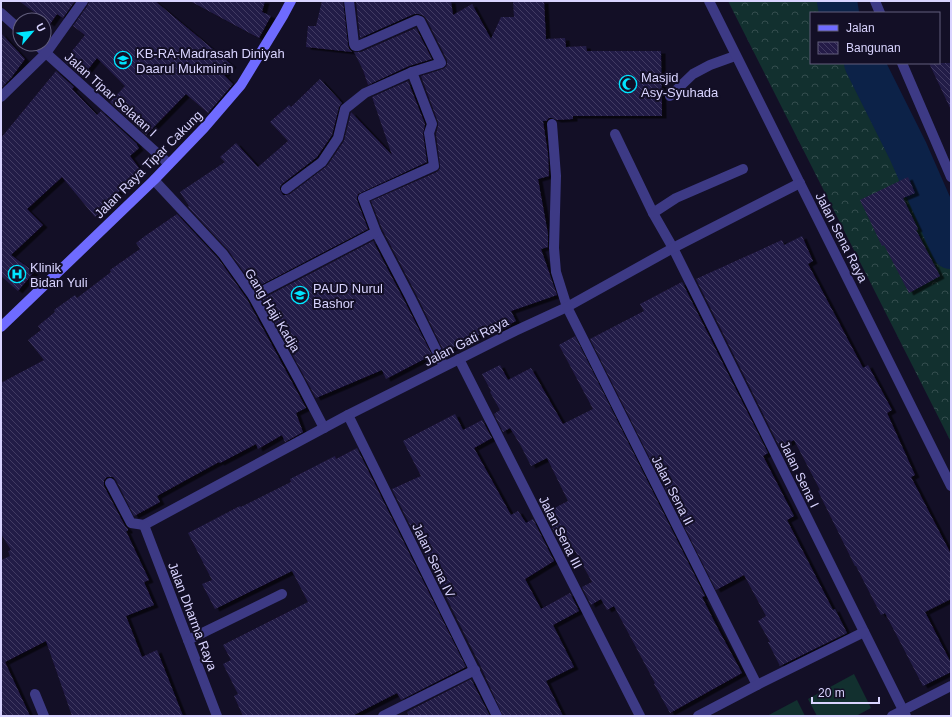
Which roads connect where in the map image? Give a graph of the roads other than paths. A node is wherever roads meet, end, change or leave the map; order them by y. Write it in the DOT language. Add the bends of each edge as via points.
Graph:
graph roads {
  1 [pos="82,1"];
  2 [pos="291,1"];
  3 [pos="349,1"];
  4 [pos="709,1"];
  5 [pos="875,1"];
  6 [pos="880,12"];
  7 [pos="1,13"];
  8 [pos="12,23"];
  9 [pos="46,53"];
  10 [pos="735,56"];
  11 [pos="902,64"];
  12 [pos="412,72"];
  13 [pos="670,96"];
  14 [pos="1,97"];
  15 [pos="552,124"];
  16 [pos="615,134"];
  17 [pos="169,164"];
  18 [pos="743,169"];
  19 [pos="951,177"];
  20 [pos="154,180"];
  21 [pos="800,183"];
  22 [pos="286,189"];
  23 [pos="653,213"];
  24 [pos="376,232"];
  25 [pos="673,248"];
  26 [pos="253,296"];
  27 [pos="567,307"];
  28 [pos="1,327"];
  29 [pos="459,359"];
  30 [pos="444,366"];
  31 [pos="348,415"];
  32 [pos="324,428"];
  33 [pos="110,483"];
  34 [pos="951,486"];
  35 [pos="144,524"];
  36 [pos="282,594"];
  37 [pos="864,632"];
  38 [pos="188,640"];
  39 [pos="475,670"];
  40 [pos="757,685"];
  41 [pos="951,686"];
  42 [pos="35,694"];
  43 [pos="904,713"];
  44 [pos="44,716"];
  45 [pos="217,716"];
  46 [pos="383,716"];
  47 [pos="497,716"];
  48 [pos="640,716"];
  49 [pos="698,716"];
  50 [pos="892,716"];
  1 -- 9 [label="street"];
  2 -- 17 [label="street, Jalan Raya Tipar Cakung" via="241,85"];
  3 -- 12 [label="street" via="355,46 417,20 420,21 441,63"];
  4 -- 10 [label="street, Jalan Sena Raya"];
  5 -- 6 [label="street"];
  7 -- 8 [label="street"];
  9 -- 14 [label="street"];
  9 -- 17 [label="street, Jalan Tipar Selatan I"];
  10 -- 13 [label="street" via="693,74"];
  10 -- 21 [label="street, Jalan Sena Raya"];
  11 -- 19 [label="street"];
  12 -- 22 [label="street" via="365,93 345,109 338,138 322,162"];
  12 -- 24 [label="street" via="432,124 429,133 434,166 363,198"];
  15 -- 27 [label="street, Jalan Sena II" via="556,176 554,248 556,272"];
  16 -- 23 [label="street, Jalan Sena I"];
  17 -- 20 [label="street, Jalan Raya Tipar Cakung"];
  18 -- 23 [label="street" via="676,198"];
  20 -- 26 [label="street, Gang Haji Kadja" via="223,254"];
  20 -- 28 [label="street, Jalan Raya Tipar Cakung"];
  21 -- 25 [label="street, Jalan Gati Raya"];
  21 -- 34 [label="street, Jalan Sena Raya"];
  23 -- 25 [label="street, Jalan Sena I"];
  24 -- 26 [label="street"];
  24 -- 30 [label="street"];
  25 -- 27 [label="street, Jalan Gati Raya"];
  25 -- 37 [label="street, Jalan Sena I"];
  26 -- 32 [label="street, Gang Haji Kadja"];
  27 -- 29 [label="street, Jalan Gati Raya"];
  27 -- 40 [label="street, Jalan Sena II"];
  29 -- 30 [label="street, Jalan Gati Raya"];
  29 -- 48 [label="street, Jalan Sena III"];
  30 -- 31 [label="street, Jalan Gati Raya"];
  31 -- 32 [label="street, Jalan Gati Raya"];
  31 -- 39 [label="street, Jalan Sena IV"];
  32 -- 35 [label="street, Jalan Gati Raya"];
  33 -- 35 [label="street" via="131,523"];
  35 -- 38 [label="street, Jalan Dharma Raya"];
  36 -- 38 [label="street"];
  37 -- 40 [label="street"];
  37 -- 43 [label="street, Jalan Sena I"];
  38 -- 45 [label="street, Jalan Dharma Raya"];
  39 -- 46 [label="street"];
  39 -- 47 [label="street, Jalan Sena IV"];
  40 -- 49 [label="street"];
  41 -- 43 [label="street"];
  42 -- 44 [label="street"];
  43 -- 50 [label="street"];
}
